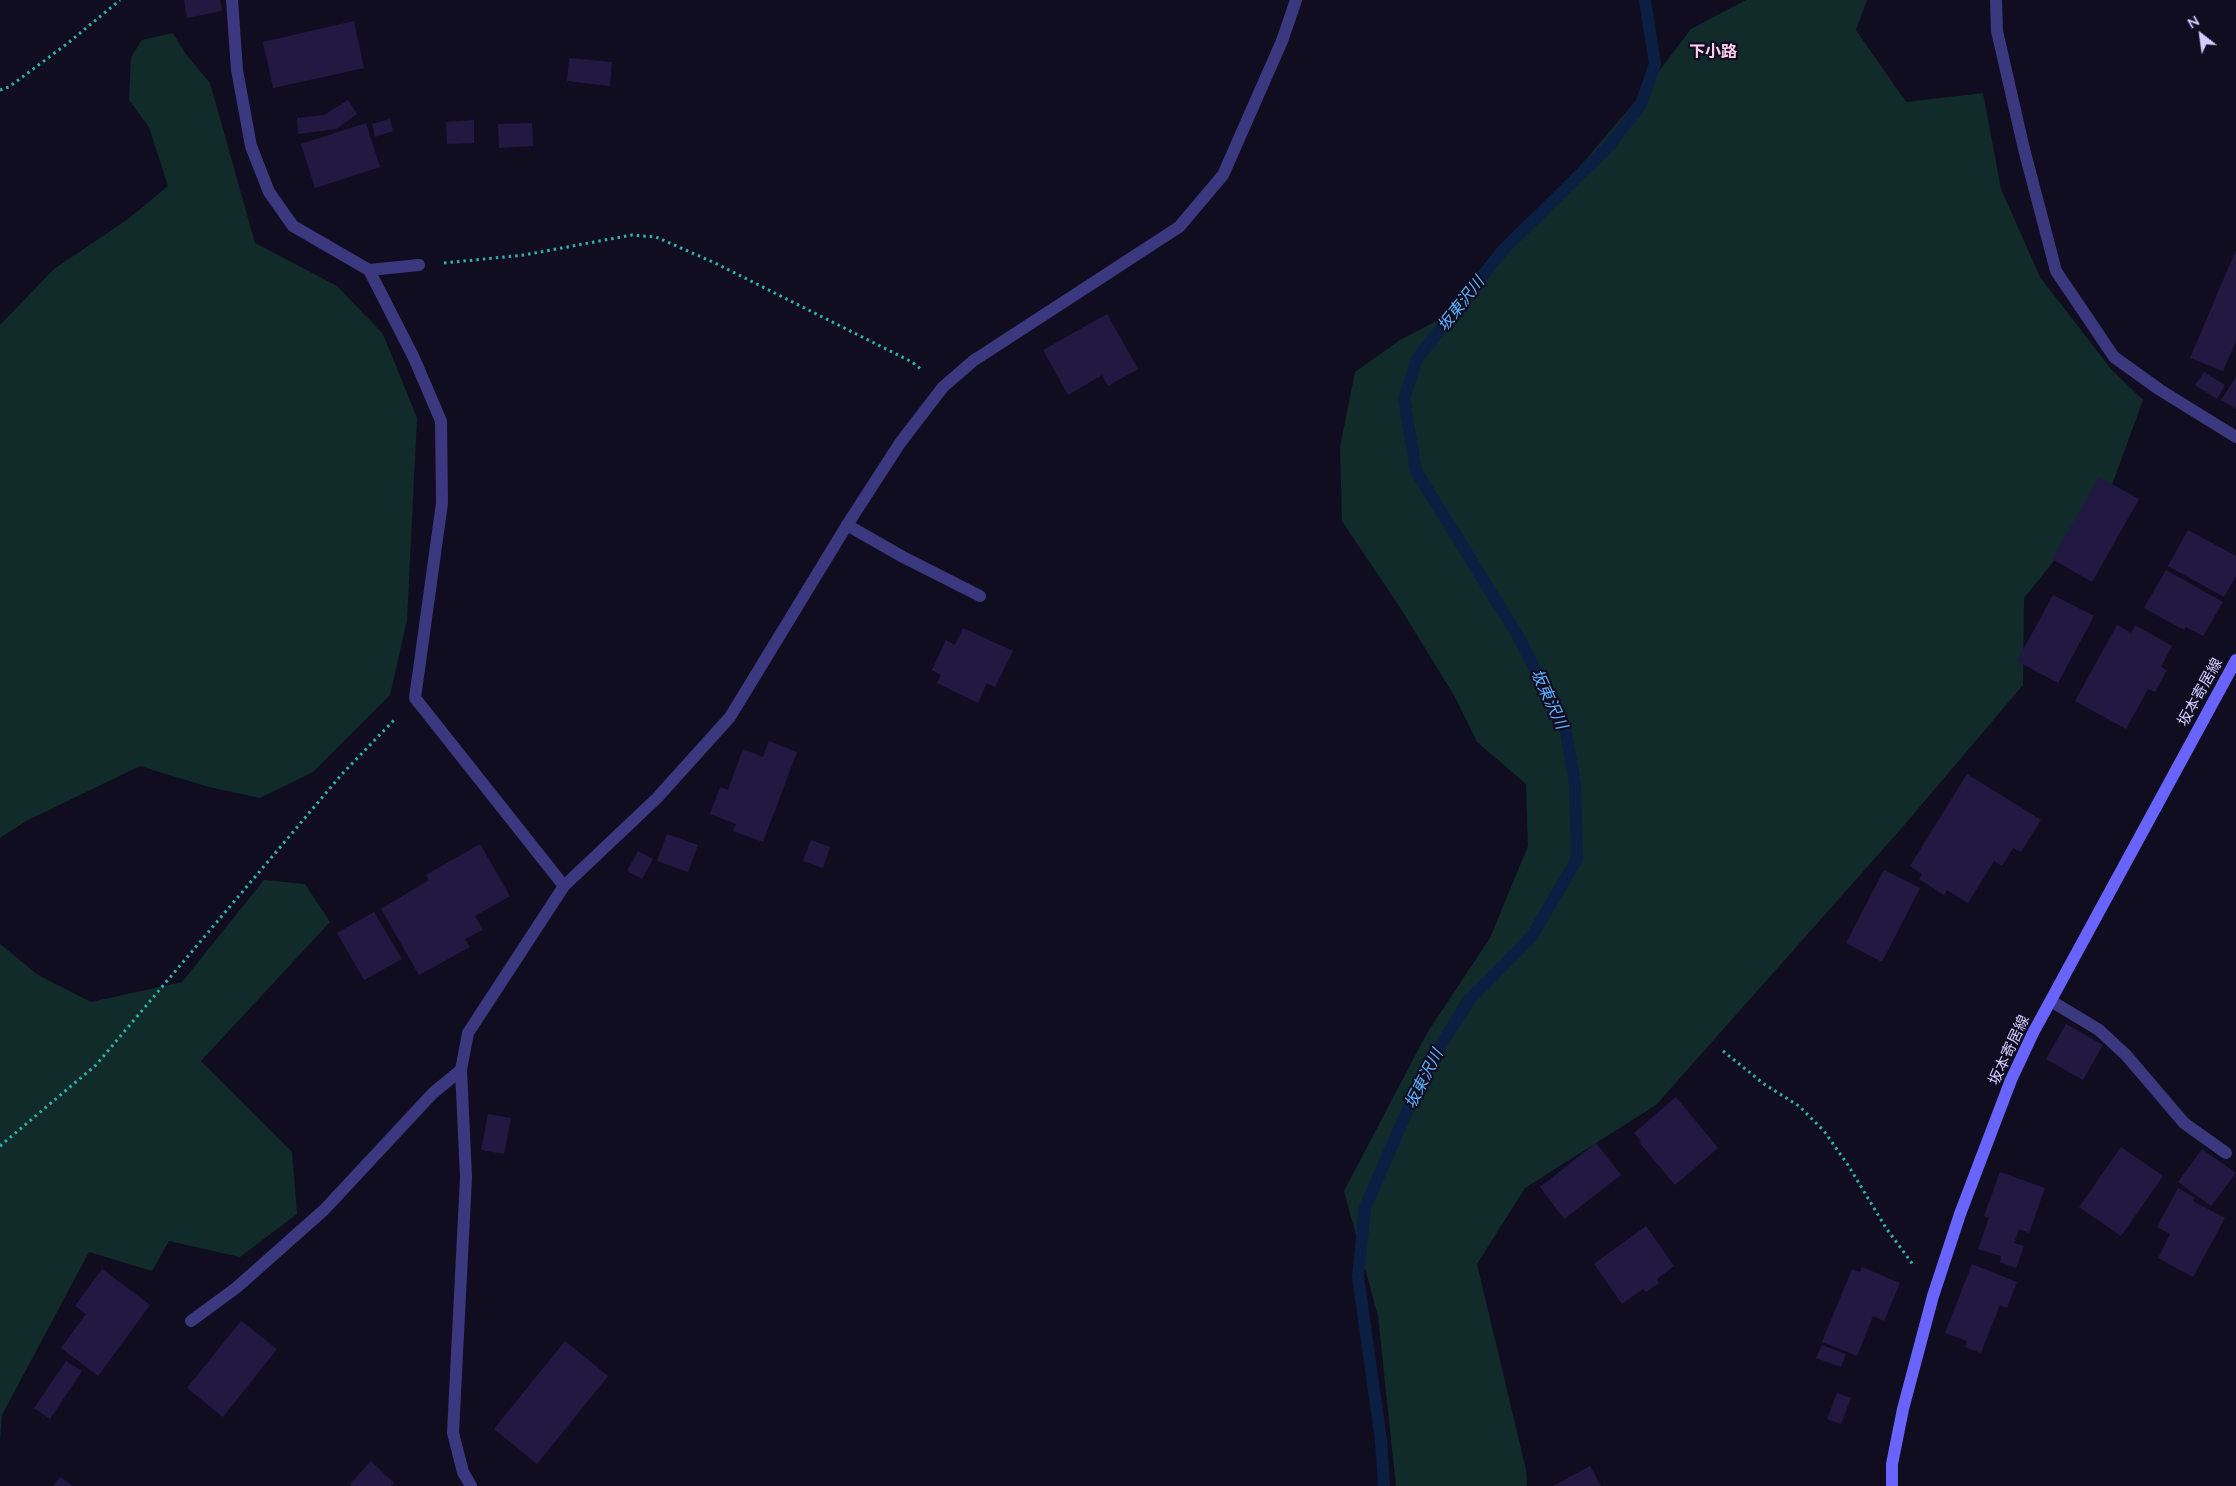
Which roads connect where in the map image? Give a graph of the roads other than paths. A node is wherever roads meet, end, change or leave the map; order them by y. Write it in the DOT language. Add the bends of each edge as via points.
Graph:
graph roads {
  1 [pos="232,0"];
  2 [pos="1296,0"];
  3 [pos="1996,0"];
  4 [pos="419,265"];
  5 [pos="369,270"];
  6 [pos="2236,437"];
  7 [pos="847,524"];
  8 [pos="980,596"];
  9 [pos="2236,660"];
  10 [pos="564,886"];
  11 [pos="2051,1001"];
  12 [pos="461,1070"];
  13 [pos="2226,1153"];
  14 [pos="190,1320"];
  15 [pos="471,1486"];
  16 [pos="1892,1486"];
  1 -- 5 [label="street" via="237,70 251,146 269,192 293,226"];
  2 -- 7 [label="street" via="1282,42 1223,175 1179,227 973,361 943,387 900,443"];
  3 -- 6 [label="street" via="1997,31 2056,271 2114,357"];
  4 -- 5 [label="street"];
  5 -- 10 [label="street" via="414,358 441,421 442,503 415,698"];
  7 -- 8 [label="street"];
  7 -- 10 [label="street" via="730,717 657,798"];
  9 -- 11 [label="main road, 坂本寄居線"];
  10 -- 12 [label="street" via="468,1033"];
  11 -- 13 [label="street" via="2099,1030 2126,1055 2184,1123"];
  11 -- 16 [label="main road, 坂本寄居線" via="2011,1080 1933,1296 1903,1409 1892,1464"];
  12 -- 14 [label="street" via="433,1094 324,1210 236,1288"];
  12 -- 15 [label="street" via="466,1177 453,1434 463,1472"];
}
